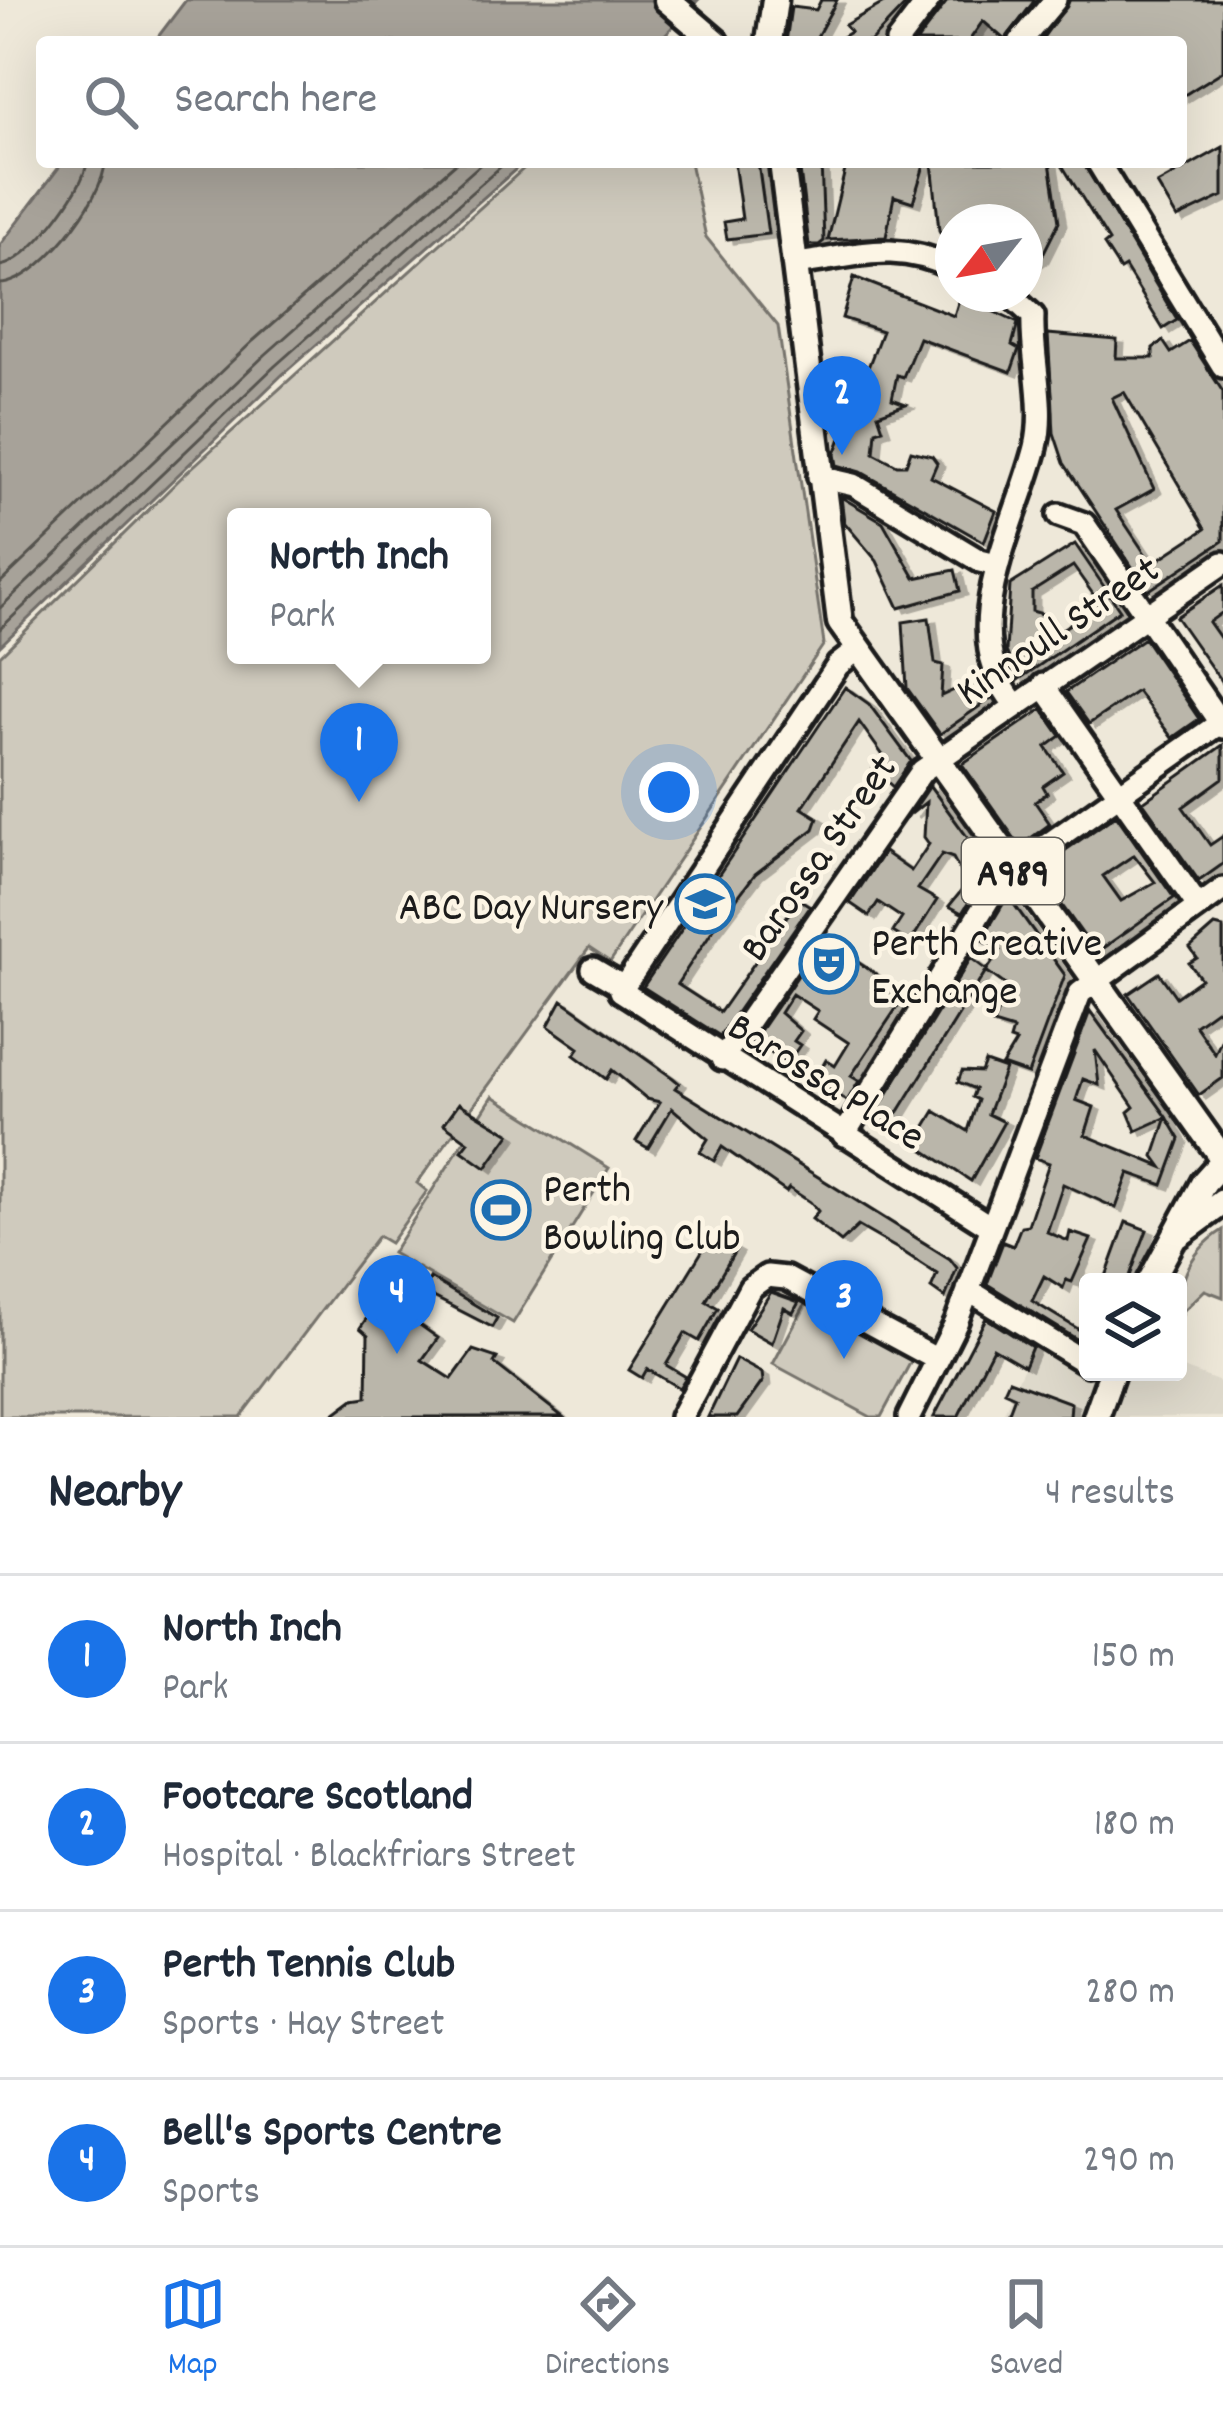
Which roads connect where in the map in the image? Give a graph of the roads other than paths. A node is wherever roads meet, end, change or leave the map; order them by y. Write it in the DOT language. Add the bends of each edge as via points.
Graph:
graph roads {
  1 [pos="667,0"];
  2 [pos="775,0"];
  3 [pos="929,0"];
  4 [pos="1055,0"];
  5 [pos="709,36"];
  6 [pos="770,36"];
  7 [pos="902,36"];
  8 [pos="1025,36"];
  9 [pos="783,168"];
  10 [pos="1102,168"];
  11 [pos="935,262"];
  12 [pos="795,264"];
  13 [pos="1029,312"];
  14 [pos="1223,366"];
  15 [pos="819,477"];
  16 [pos="1059,515"];
  17 [pos="1223,562"];
  18 [pos="996,565"];
  19 [pos="1143,616"];
  20 [pos="857,650"];
  21 [pos="1043,685"];
  22 [pos="1015,704"];
  23 [pos="1222,725"];
  24 [pos="935,760"];
  25 [pos="1119,796"];
  26 [pos="1012,869"];
  27 [pos="1223,889"];
  28 [pos="1198,906"];
  29 [pos="593,969"];
  30 [pos="1094,980"];
  31 [pos="623,990"];
  32 [pos="722,1059"];
  33 [pos="844,1135"];
  34 [pos="1223,1160"];
  35 [pos="1223,1202"];
  36 [pos="991,1227"];
  37 [pos="1175,1238"];
  38 [pos="1155,1273"];
  39 [pos="968,1290"];
  40 [pos="1079,1357"];
  41 [pos="936,1359"];
  42 [pos="1101,1381"];
  43 [pos="680,1417"];
  44 [pos="909,1417"];
  45 [pos="1096,1417"];
  1 -- 5 [label="main road"];
  2 -- 6 [label="main road"];
  3 -- 7 [label="street"];
  4 -- 8 [label="street"];
  9 -- 12 [label="main road, A989"];
  10 -- 14 [label="street"];
  11 -- 12 [label="street" via="856,250"];
  12 -- 15 [label="main road, A989"];
  13 -- 18 [label="street" via="1037,441"];
  15 -- 18 [label="street" via="854,485"];
  15 -- 20 [label="main road, A989" via="837,611"];
  16 -- 19 [label="street" via="1084,524"];
  17 -- 19 [label="street, Kinnoull Street"];
  18 -- 22 [label="street" via="990,666"];
  19 -- 21 [label="street, Kinnoull Street"];
  19 -- 23 [label="street"];
  20 -- 24 [label="main road, A989"];
  20 -- 31 [label="street" via="838,665"];
  21 -- 22 [label="street, Kinnoull Street"];
  21 -- 25 [label="street"];
  22 -- 24 [label="street, Kinnoull Street"];
  23 -- 25 [label="street"];
  24 -- 26 [label="main road, A989"];
  24 -- 32 [label="street, Barossa Street" via="892,809"];
  25 -- 26 [label="street"];
  25 -- 28 [label="street"];
  26 -- 30 [label="main road, A989"];
  26 -- 33 [label="street"];
  27 -- 28 [label="street"];
  28 -- 30 [label="street"];
  29 -- 31 [label="street, Barossa Place"];
  30 -- 34 [label="main road, A989"];
  30 -- 36 [label="street" via="1074,1004"];
  31 -- 32 [label="street, Barossa Place"];
  32 -- 33 [label="street, Barossa Place"];
  33 -- 36 [label="street, Barossa Place"];
  34 -- 37 [label="main road"];
  35 -- 37 [label="main road"];
  36 -- 39 [label="street"];
  37 -- 38 [label="main road"];
  39 -- 40 [label="street"];
  39 -- 41 [label="street"];
  41 -- 43 [label="street" via="786,1278 766,1276 751,1288"];
  41 -- 44 [label="street"];
  42 -- 45 [label="main road"];
}
